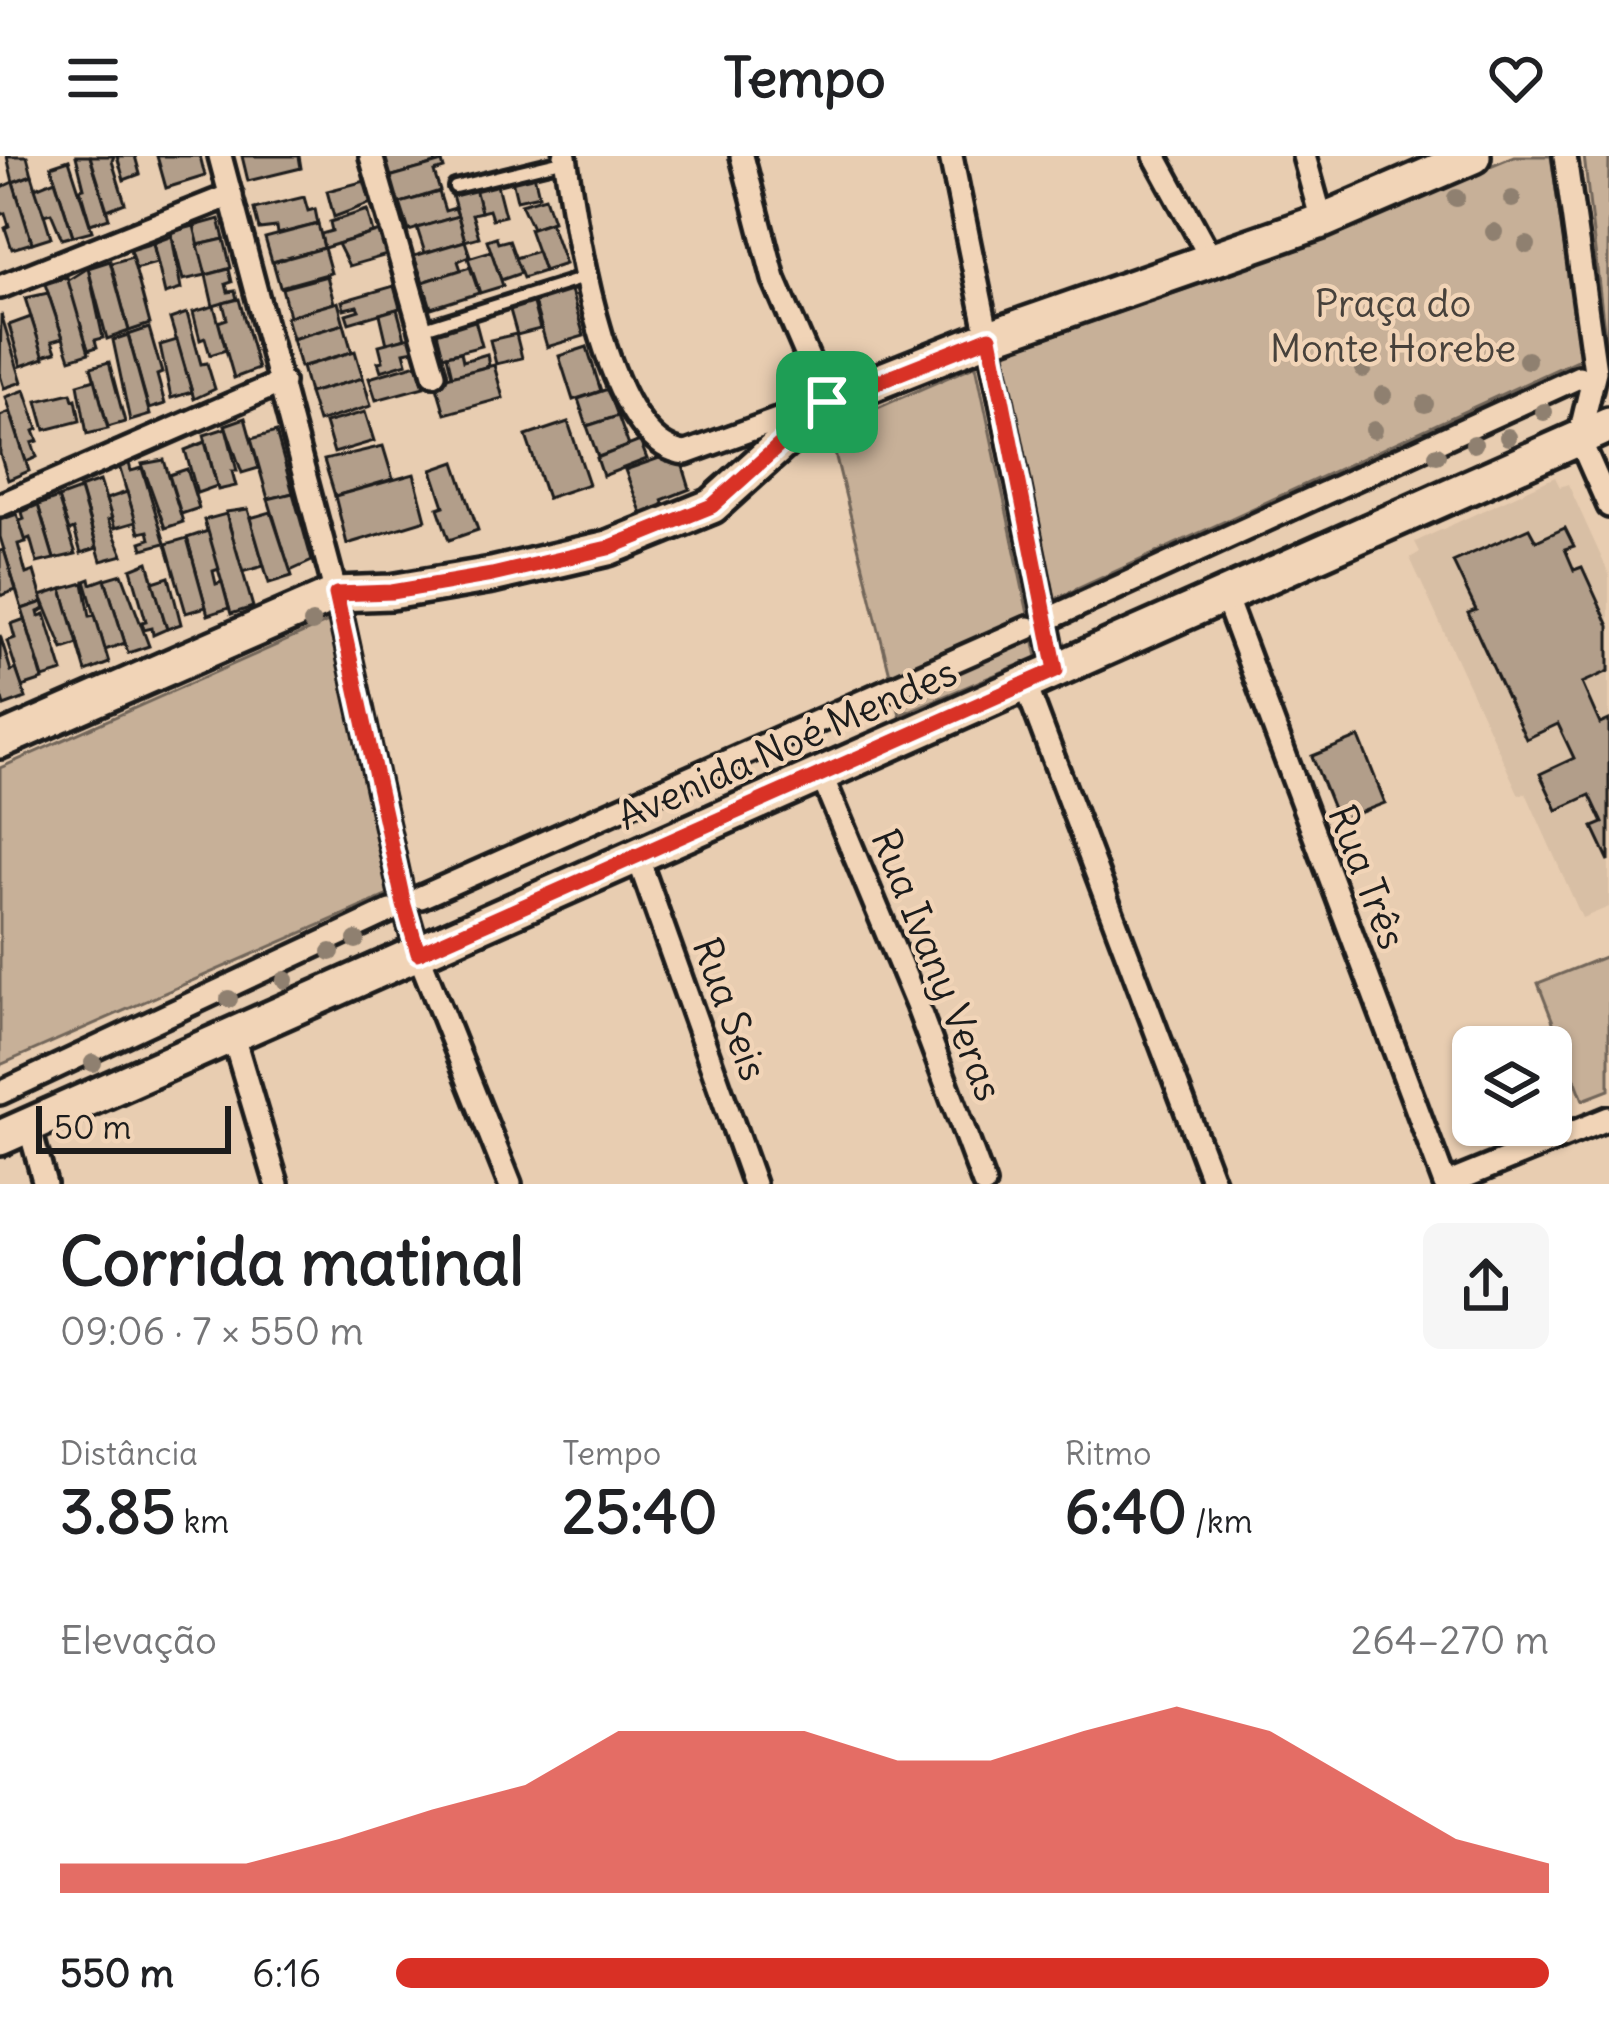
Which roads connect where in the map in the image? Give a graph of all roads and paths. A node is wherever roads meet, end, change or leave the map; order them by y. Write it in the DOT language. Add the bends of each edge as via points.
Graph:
graph roads {
  1 [pos="220,156"];
  2 [pos="371,156"];
  3 [pos="742,156"];
  4 [pos="951,156"];
  5 [pos="1155,156"];
  6 [pos="1304,156"];
  7 [pos="1473,156"];
  8 [pos="1564,156"];
  9 [pos="565,158"];
  10 [pos="455,187"];
  11 [pos="231,195"];
  12 [pos="1322,221"];
  13 [pos="1213,262"];
  14 [pos="584,278"];
  15 [pos="0,287"];
  16 [pos="421,329"];
  17 [pos="990,337"];
  18 [pos="434,374"];
  19 [pos="1579,377"];
  20 [pos="282,382"];
  21 [pos="827,402"];
  22 [pos="1594,432"];
  23 [pos="0,505"];
  24 [pos="1609,506"];
  25 [pos="1224,593"];
  26 [pos="336,594"];
  27 [pos="1055,616"];
  28 [pos="1028,628"];
  29 [pos="1041,677"];
  30 [pos="0,741"];
  31 [pos="821,773"];
  32 [pos="638,858"];
  33 [pos="421,897"];
  34 [pos="390,911"];
  35 [pos="418,953"];
  36 [pos="233,1036"];
  37 [pos="0,1093"];
  38 [pos="1609,1118"];
  39 [pos="15,1132"];
  40 [pos="45,1184"];
  41 [pos="277,1184"];
  42 [pos="510,1184"];
  43 [pos="754,1184"];
  44 [pos="984,1184"];
  45 [pos="1214,1184"];
  46 [pos="1446,1184"];
  1 -- 11 [label="street"];
  2 -- 16 [label="street"];
  3 -- 21 [label="street" via="774,279"];
  4 -- 17 [label="street"];
  5 -- 13 [label="street"];
  6 -- 12 [label="street"];
  7 -- 12 [label="main road"];
  8 -- 22 [label="street" via="1595,371"];
  9 -- 10 [label="lane"];
  9 -- 14 [label="street"];
  11 -- 15 [label="street"];
  11 -- 20 [label="street"];
  12 -- 13 [label="main road"];
  13 -- 17 [label="main road"];
  14 -- 16 [label="lane"];
  14 -- 21 [label="street" via="630,406 670,452 698,450"];
  16 -- 18 [label="street"];
  17 -- 21 [label="main road"];
  17 -- 29 [label="street"];
  19 -- 27 [label="street"];
  20 -- 23 [label="street"];
  20 -- 26 [label="street"];
  21 -- 26 [label="main road" via="712,506 608,548 392,592"];
  22 -- 24 [label="street"];
  22 -- 25 [label="main road, Avenida Noé Mendes"];
  25 -- 29 [label="main road, Avenida Noé Mendes"];
  25 -- 46 [label="street, Rua Três"];
  26 -- 30 [label="main road"];
  26 -- 35 [label="street"];
  28 -- 33 [label="street"];
  29 -- 31 [label="main road, Avenida Noé Mendes"];
  29 -- 45 [label="street"];
  31 -- 32 [label="main road, Avenida Noé Mendes"];
  31 -- 44 [label="street, Rua Ivany Veras"];
  32 -- 35 [label="main road, Avenida Noé Mendes"];
  32 -- 43 [label="street, Rua Seis"];
  34 -- 37 [label="street"];
  35 -- 36 [label="main road, Avenida Noé Mendes"];
  35 -- 42 [label="street"];
  36 -- 39 [label="main road, Avenida Noé Mendes"];
  36 -- 41 [label="street"];
  38 -- 46 [label="street"];
  39 -- 40 [label="street"];
}
